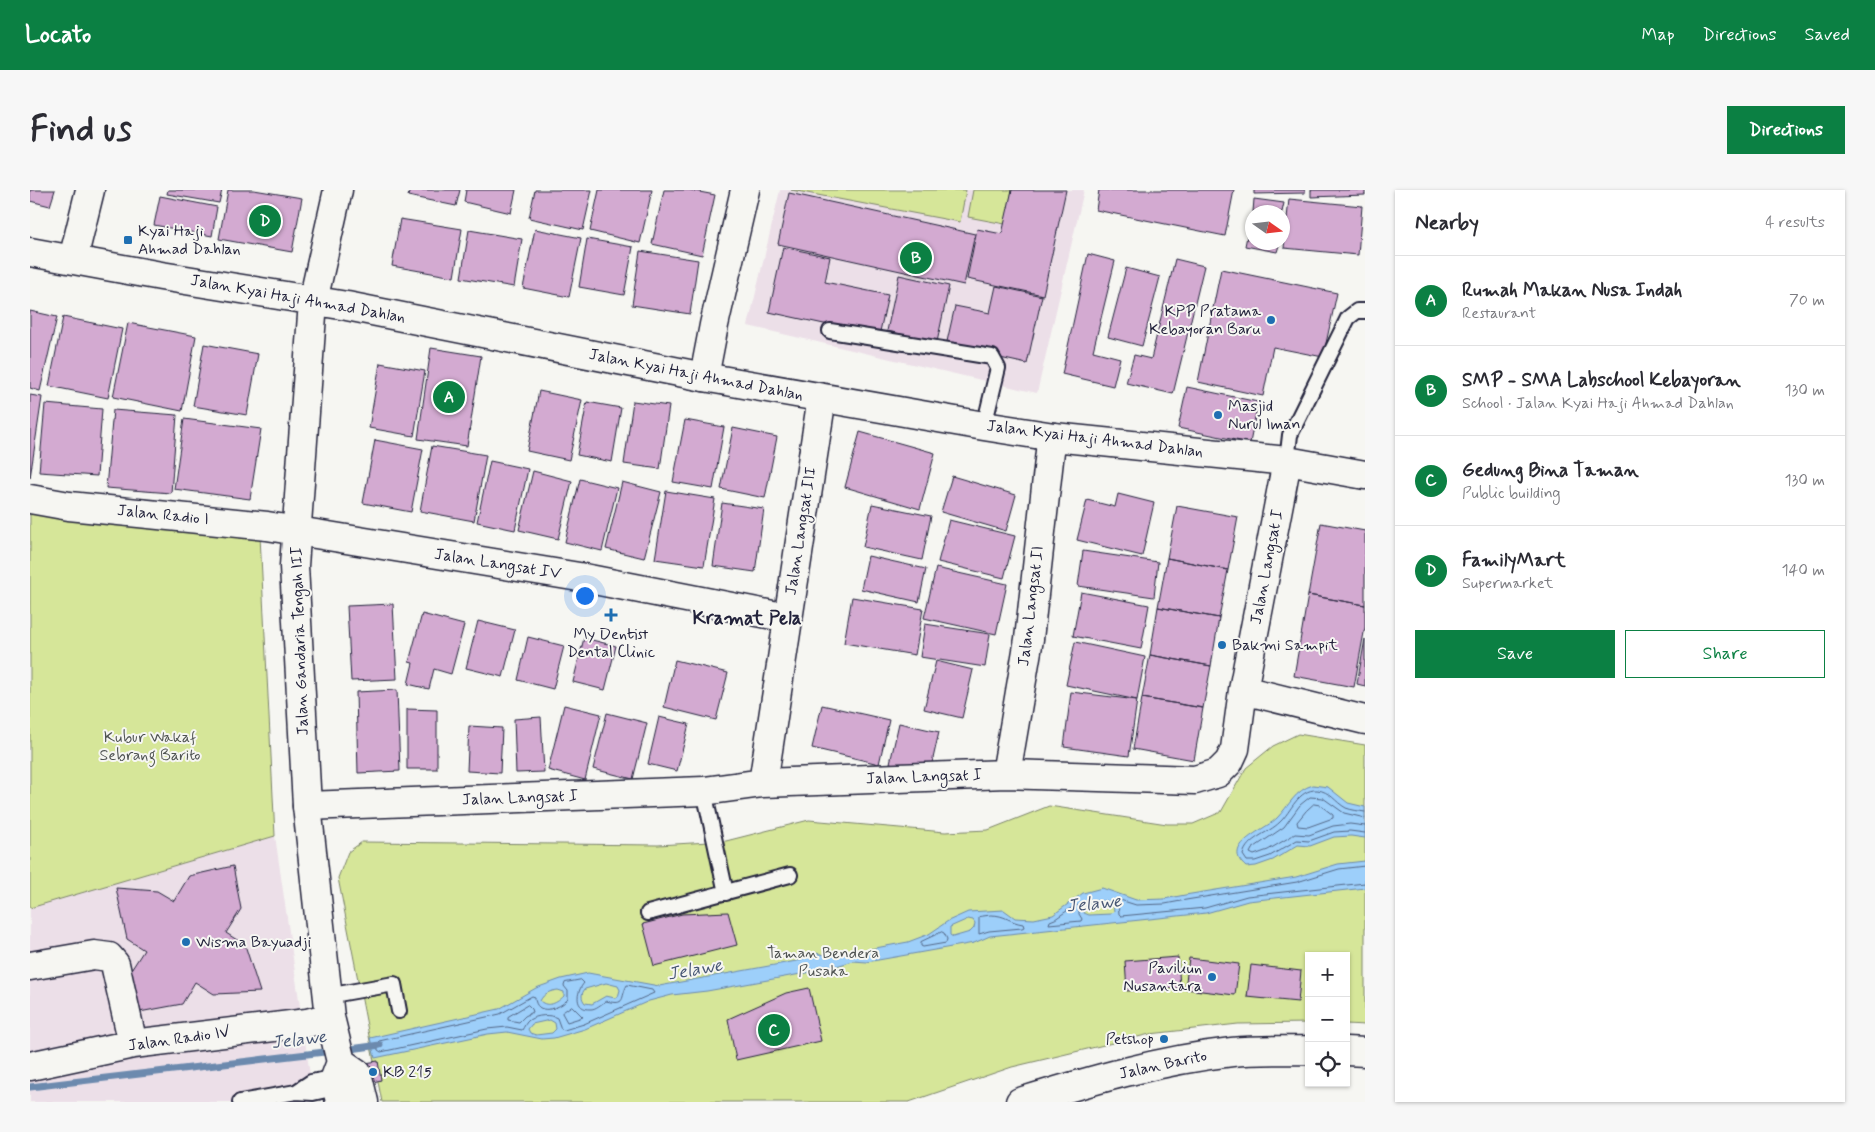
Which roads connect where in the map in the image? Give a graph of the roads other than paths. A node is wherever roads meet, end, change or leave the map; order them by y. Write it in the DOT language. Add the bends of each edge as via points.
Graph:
graph roads {
  1 [pos="90,190"];
  2 [pos="338,190"];
  3 [pos="745,190"];
  4 [pos="30,252"];
  5 [pos="73,259"];
  6 [pos="313,301"];
  7 [pos="1365,311"];
  8 [pos="830,331"];
  9 [pos="704,377"];
  10 [pos="824,399"];
  11 [pos="984,426"];
  12 [pos="1054,437"];
  13 [pos="1287,461"];
  14 [pos="1365,475"];
  15 [pos="30,500"];
  16 [pos="296,532"];
  17 [pos="788,618"];
  18 [pos="1243,690"];
  19 [pos="1365,720"];
  20 [pos="1006,774"];
  21 [pos="763,783"];
  22 [pos="704,791"];
  23 [pos="307,806"];
  24 [pos="790,875"];
  25 [pos="726,892"];
  26 [pos="648,913"];
  27 [pos="30,966"];
  28 [pos="399,1011"];
  29 [pos="133,1044"];
  30 [pos="1305,1050"];
  31 [pos="1350,1051"];
  32 [pos="1365,1052"];
  33 [pos="342,1063"];
  34 [pos="30,1066"];
  35 [pos="240,1102"];
  36 [pos="1020,1102"];
  1 -- 5 [label="street"];
  2 -- 6 [label="street, Jalan Gandaria Tengah III"];
  3 -- 9 [label="street"];
  4 -- 5 [label="street, Jalan Kyai Haji Ahmad Dahlan"];
  5 -- 6 [label="street, Jalan Kyai Haji Ahmad Dahlan"];
  6 -- 9 [label="street, Jalan Kyai Haji Ahmad Dahlan"];
  6 -- 16 [label="street, Jalan Gandaria Tengah III"];
  7 -- 13 [label="lane" via="1358,311 1348,318 1290,435"];
  8 -- 11 [label="lane" via="992,358 998,368"];
  9 -- 10 [label="street, Jalan Kyai Haji Ahmad Dahlan"];
  10 -- 11 [label="street, Jalan Kyai Haji Ahmad Dahlan"];
  10 -- 17 [label="street, Jalan Langsat III"];
  11 -- 12 [label="street, Jalan Kyai Haji Ahmad Dahlan"];
  12 -- 13 [label="street, Jalan Kyai Haji Ahmad Dahlan"];
  12 -- 20 [label="street, Jalan Langsat II" via="1029,640"];
  13 -- 14 [label="street, Jalan Kyai Haji Ahmad Dahlan"];
  13 -- 18 [label="street, Jalan Langsat I"];
  15 -- 16 [label="street, Jalan Radio I" via="251,524"];
  16 -- 17 [label="street, Jalan Langsat IV" via="579,577"];
  16 -- 23 [label="street, Jalan Gandaria Tengah III" via="294,566"];
  17 -- 21 [label="street, Jalan Langsat III"];
  18 -- 19 [label="street"];
  18 -- 20 [label="street, Jalan Langsat I" via="1236,749 1218,773 1195,780"];
  20 -- 21 [label="street, Jalan Langsat I"];
  21 -- 22 [label="street, Jalan Langsat I"];
  22 -- 23 [label="street, Jalan Langsat I"];
  22 -- 25 [label="lane"];
  23 -- 33 [label="street, Jalan Gandaria Tengah III"];
  24 -- 25 [label="lane"];
  25 -- 26 [label="lane"];
  27 -- 29 [label="street" via="94,955 109,957 115,964"];
  28 -- 33 [label="lane" via="394,984"];
  29 -- 33 [label="street, Jalan Radio IV" via="307,1022"];
  29 -- 34 [label="street, Jalan Radio IV"];
  30 -- 36 [label="street, Jalan Barito" via="1234,1052 1172,1060"];
  31 -- 32 [label="street"];
  33 -- 35 [label="lane" via="313,1093 296,1092"];
}
